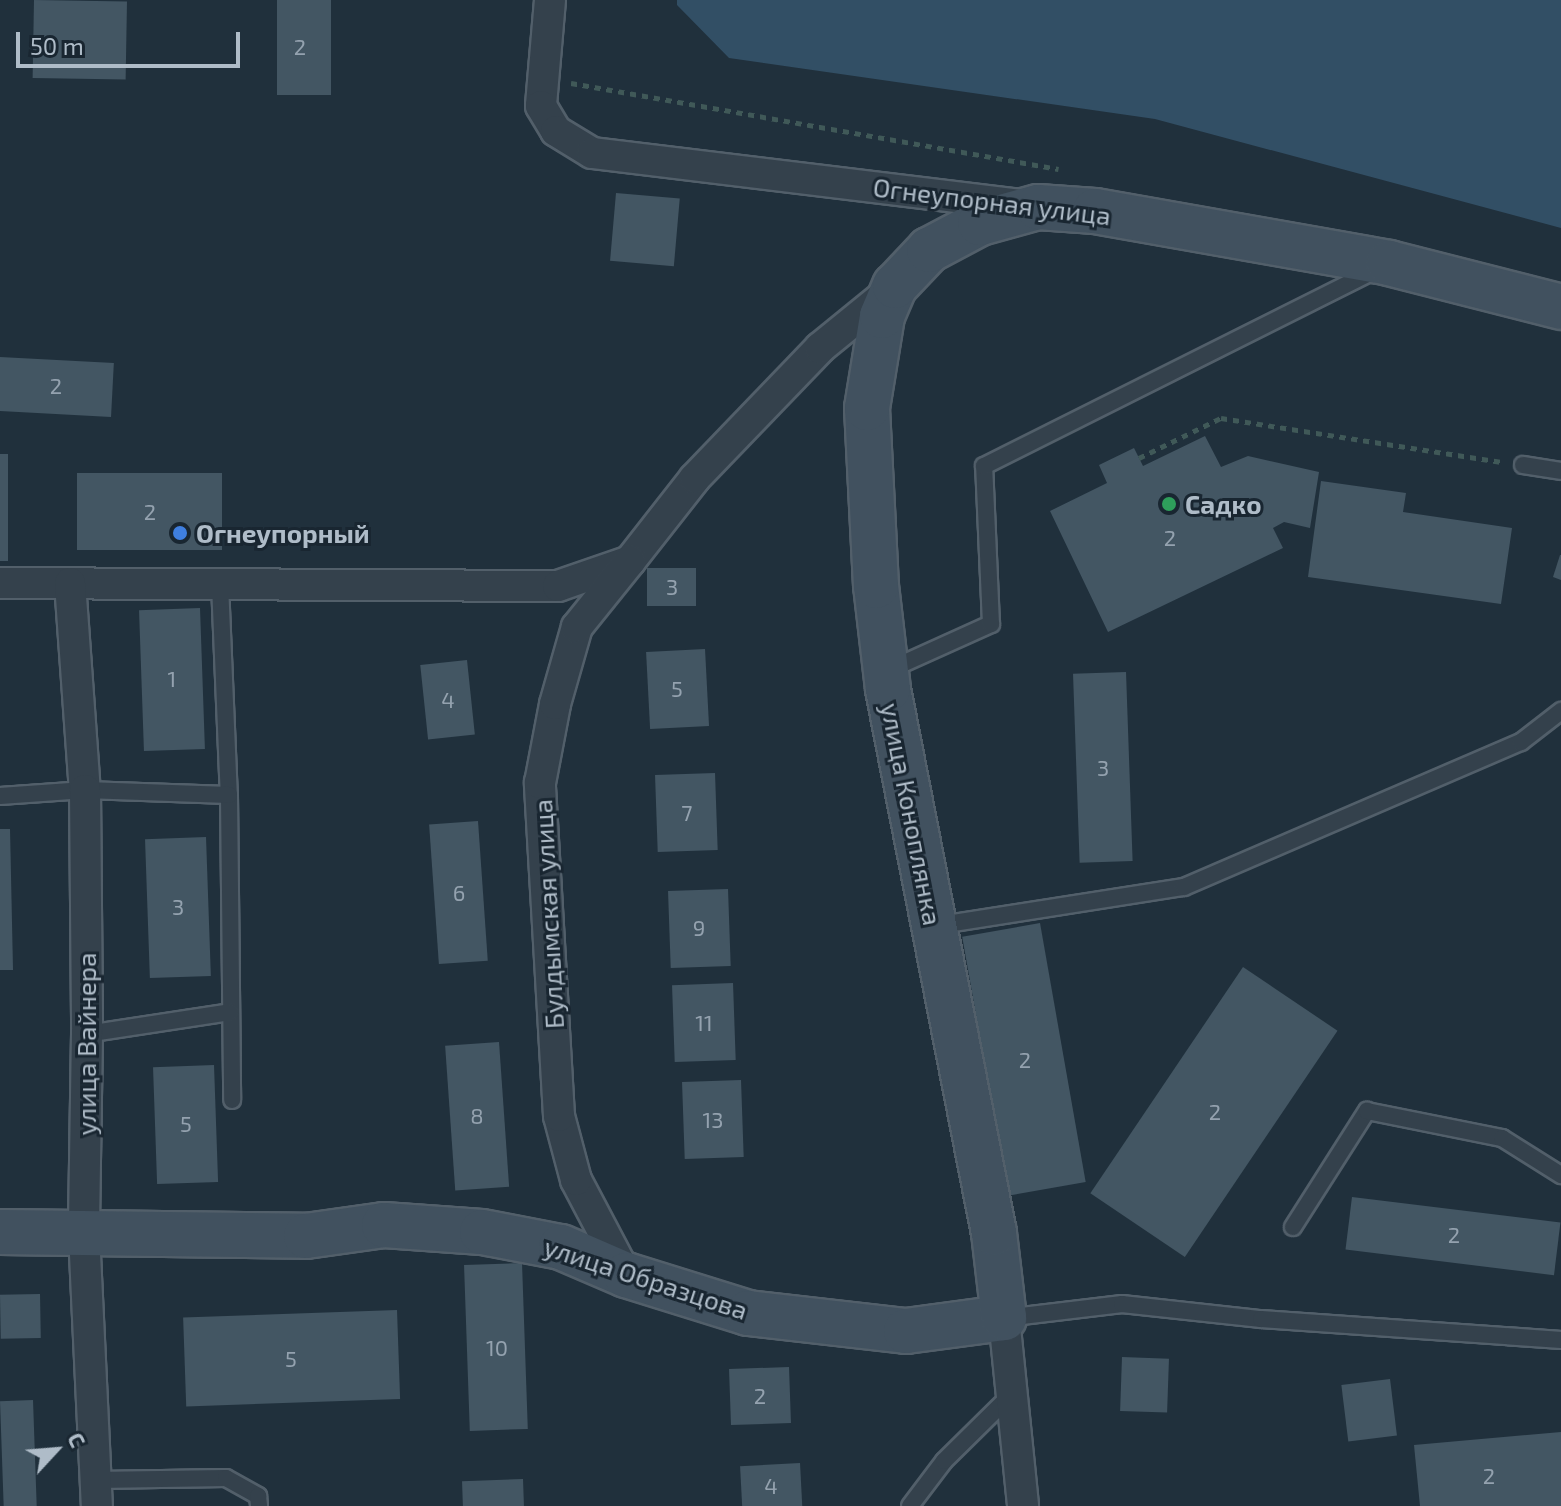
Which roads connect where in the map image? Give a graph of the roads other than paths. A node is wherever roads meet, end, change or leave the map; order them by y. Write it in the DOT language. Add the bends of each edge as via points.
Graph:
graph roads {
  1 [pos="550,0"];
  2 [pos="1038,207"];
  3 [pos="1389,263"];
  4 [pos="895,286"];
  5 [pos="1561,307"];
  6 [pos="1523,465"];
  7 [pos="1561,471"];
  8 [pos="630,561"];
  9 [pos="0,583"];
  10 [pos="70,583"];
  11 [pos="220,584"];
  12 [pos="887,670"];
  13 [pos="1561,711"];
  14 [pos="85,790"];
  15 [pos="229,795"];
  16 [pos="0,796"];
  17 [pos="933,926"];
  18 [pos="230,1012"];
  19 [pos="87,1034"];
  20 [pos="232,1100"];
  21 [pos="1561,1175"];
  22 [pos="1293,1227"];
  23 [pos="0,1232"];
  24 [pos="84,1233"];
  25 [pos="626,1275"];
  26 [pos="1004,1318"];
  27 [pos="1561,1340"];
  28 [pos="1011,1395"];
  29 [pos="96,1493"];
  30 [pos="259,1506"];
  31 [pos="910,1506"];
  32 [pos="1023,1506"];
  1 -- 2 [label="street, Огнеупорная улица" via="541,106 556,131 592,153"];
  2 -- 3 [label="main road, Огнеупорная улица" via="1095,211"];
  2 -- 4 [label="main road, улица Коноплянка" via="980,223 929,250"];
  3 -- 5 [label="main road, Огнеупорная улица"];
  3 -- 12 [label="lane" via="984,466 991,624"];
  4 -- 8 [label="street, Булдымская улица" via="809,359 695,478"];
  4 -- 12 [label="main road, улица Коноплянка" via="882,316 867,408 876,586"];
  6 -- 7 [label="lane"];
  8 -- 11 [label="street" via="558,586"];
  8 -- 25 [label="street, Булдымская улица" via="577,627 540,783 559,1116 576,1180"];
  9 -- 10 [label="street"];
  10 -- 11 [label="street"];
  10 -- 14 [label="street, улица Вайнера"];
  11 -- 15 [label="lane"];
  12 -- 17 [label="main road, улица Коноплянка"];
  13 -- 17 [label="lane" via="1521,742 1184,887"];
  14 -- 15 [label="lane"];
  14 -- 16 [label="lane"];
  14 -- 19 [label="street, улица Вайнера"];
  15 -- 18 [label="lane"];
  17 -- 26 [label="main road, улица Коноплянка" via="994,1233"];
  18 -- 19 [label="lane"];
  18 -- 20 [label="lane"];
  19 -- 24 [label="street, улица Вайнера"];
  21 -- 22 [label="lane" via="1502,1138 1367,1111"];
  23 -- 24 [label="main road, улица Образцова"];
  24 -- 25 [label="main road, улица Образцова" via="306,1236 384,1225 482,1232 561,1247"];
  24 -- 29 [label="street, улица Вайнера"];
  25 -- 26 [label="main road, улица Образцова" via="748,1313 906,1331"];
  26 -- 27 [label="lane" via="1122,1304"];
  26 -- 28 [label="street, улица Коноплянка"];
  28 -- 31 [label="lane" via="944,1461"];
  28 -- 32 [label="street, улица Коноплянка"];
  29 -- 30 [label="lane" via="226,1478 258,1496"];
}
